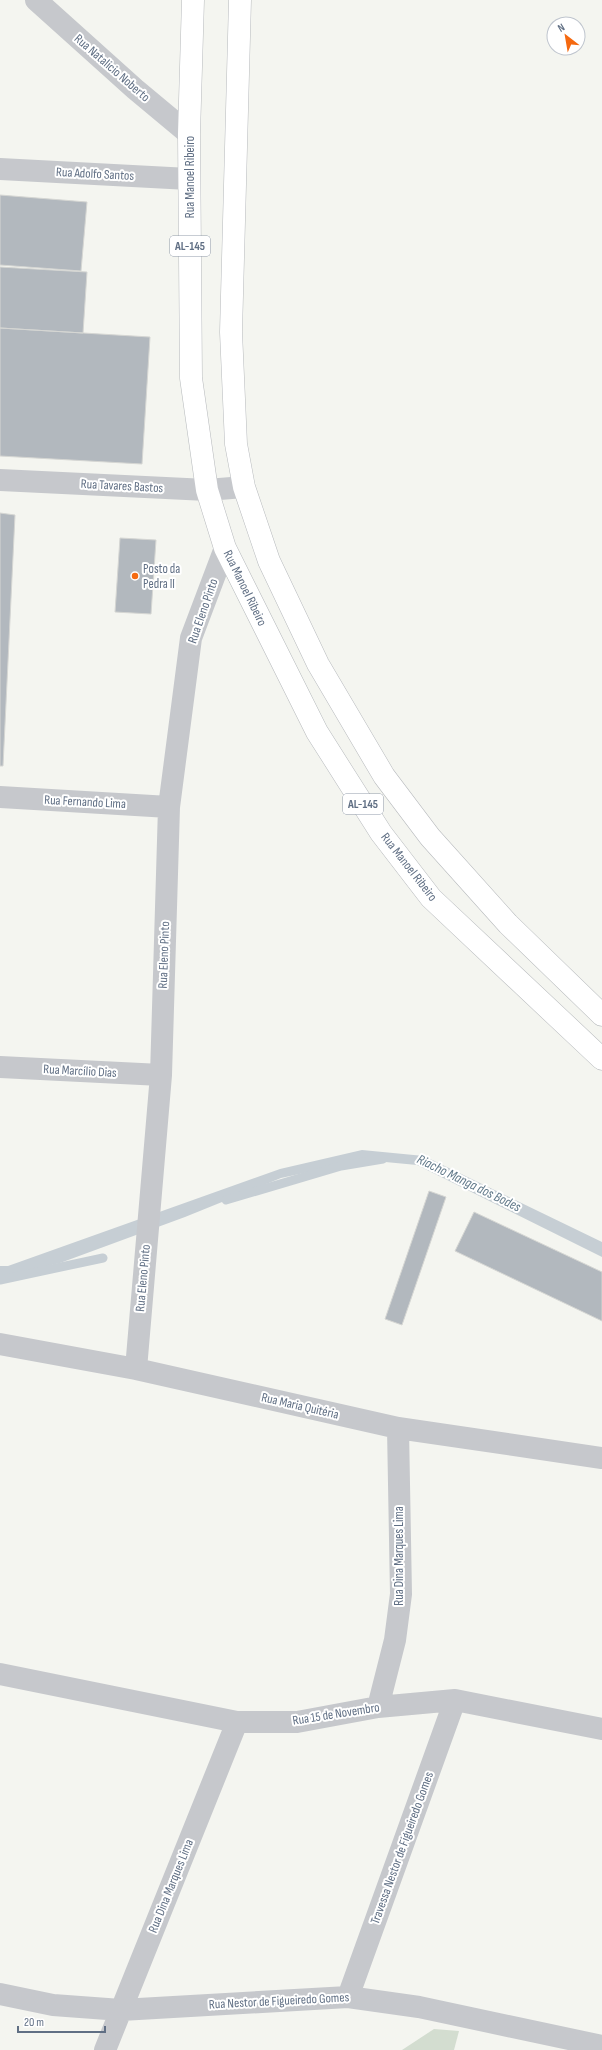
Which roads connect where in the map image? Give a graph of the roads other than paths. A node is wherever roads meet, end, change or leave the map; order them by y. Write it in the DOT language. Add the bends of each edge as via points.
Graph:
graph roads {
  1 [pos="36,0"];
  2 [pos="193,0"];
  3 [pos="240,0"];
  4 [pos="190,134"];
  5 [pos="0,169"];
  6 [pos="190,180"];
  7 [pos="0,480"];
  8 [pos="244,487"];
  9 [pos="207,490"];
  10 [pos="225,548"];
  11 [pos="0,797"];
  12 [pos="169,807"];
  13 [pos="602,1014"];
  14 [pos="602,1059"];
  15 [pos="0,1067"];
  16 [pos="160,1075"];
  17 [pos="0,1344"];
  18 [pos="136,1369"];
  19 [pos="398,1428"];
  20 [pos="602,1458"];
  21 [pos="0,1674"];
  22 [pos="455,1700"];
  23 [pos="378,1707"];
  24 [pos="237,1722"];
  25 [pos="602,1729"];
  26 [pos="0,1994"];
  27 [pos="348,1997"];
  28 [pos="121,2010"];
  29 [pos="602,2046"];
  30 [pos="105,2050"];
  1 -- 4 [label="street, Rua Natalicio Noberto" via="135,89"];
  2 -- 4 [label="highway, Rua Manoel Ribeiro / AL-145"];
  3 -- 8 [label="highway, AL-145" via="231,332 236,444"];
  4 -- 6 [label="highway, Rua Manoel Ribeiro / AL-145"];
  5 -- 6 [label="street, Rua Adolfo Santos"];
  6 -- 9 [label="highway, Rua Manoel Ribeiro / AL-145" via="191,378"];
  7 -- 9 [label="street, Rua Tavares Bastos"];
  8 -- 9 [label="street, Rua Tavares Bastos"];
  8 -- 13 [label="highway, AL-145" via="269,561 318,664 384,776 430,837 508,924"];
  9 -- 10 [label="highway, Rua Manoel Ribeiro / AL-145"];
  10 -- 12 [label="street, Rua Eleno Pinto" via="191,638"];
  10 -- 14 [label="highway, Rua Manoel Ribeiro / AL-145" via="317,732 381,833 431,898"];
  11 -- 12 [label="street, Rua Fernando Lima"];
  12 -- 16 [label="street, Rua Eleno Pinto"];
  15 -- 16 [label="street, Rua Marcílio Dias"];
  16 -- 18 [label="street, Rua Eleno Pinto"];
  17 -- 18 [label="street, Rua Maria Quitéria"];
  18 -- 19 [label="street, Rua Maria Quitéria"];
  19 -- 20 [label="street, Rua Maria Quitéria"];
  19 -- 23 [label="street, Rua Dina Marques Lima" via="402,1594 396,1640"];
  21 -- 24 [label="street, Rua 15 de Novembro"];
  22 -- 23 [label="street, Rua 15 de Novembro"];
  22 -- 25 [label="street, Rua 15 de Novembro"];
  22 -- 27 [label="street, Travessa Nestor de Figueiredo Gomes"];
  23 -- 24 [label="street, Rua 15 de Novembro" via="297,1722"];
  24 -- 28 [label="street, Rua Dina Marques Lima"];
  26 -- 28 [label="street, Rua Nestor de Figueiredo Gomes" via="52,2005"];
  27 -- 28 [label="street, Rua Nestor de Figueiredo Gomes"];
  27 -- 29 [label="street, Rua Nestor de Figueiredo Gomes" via="419,2007"];
  28 -- 30 [label="street, Rua Dina Marques Lima"];
}
